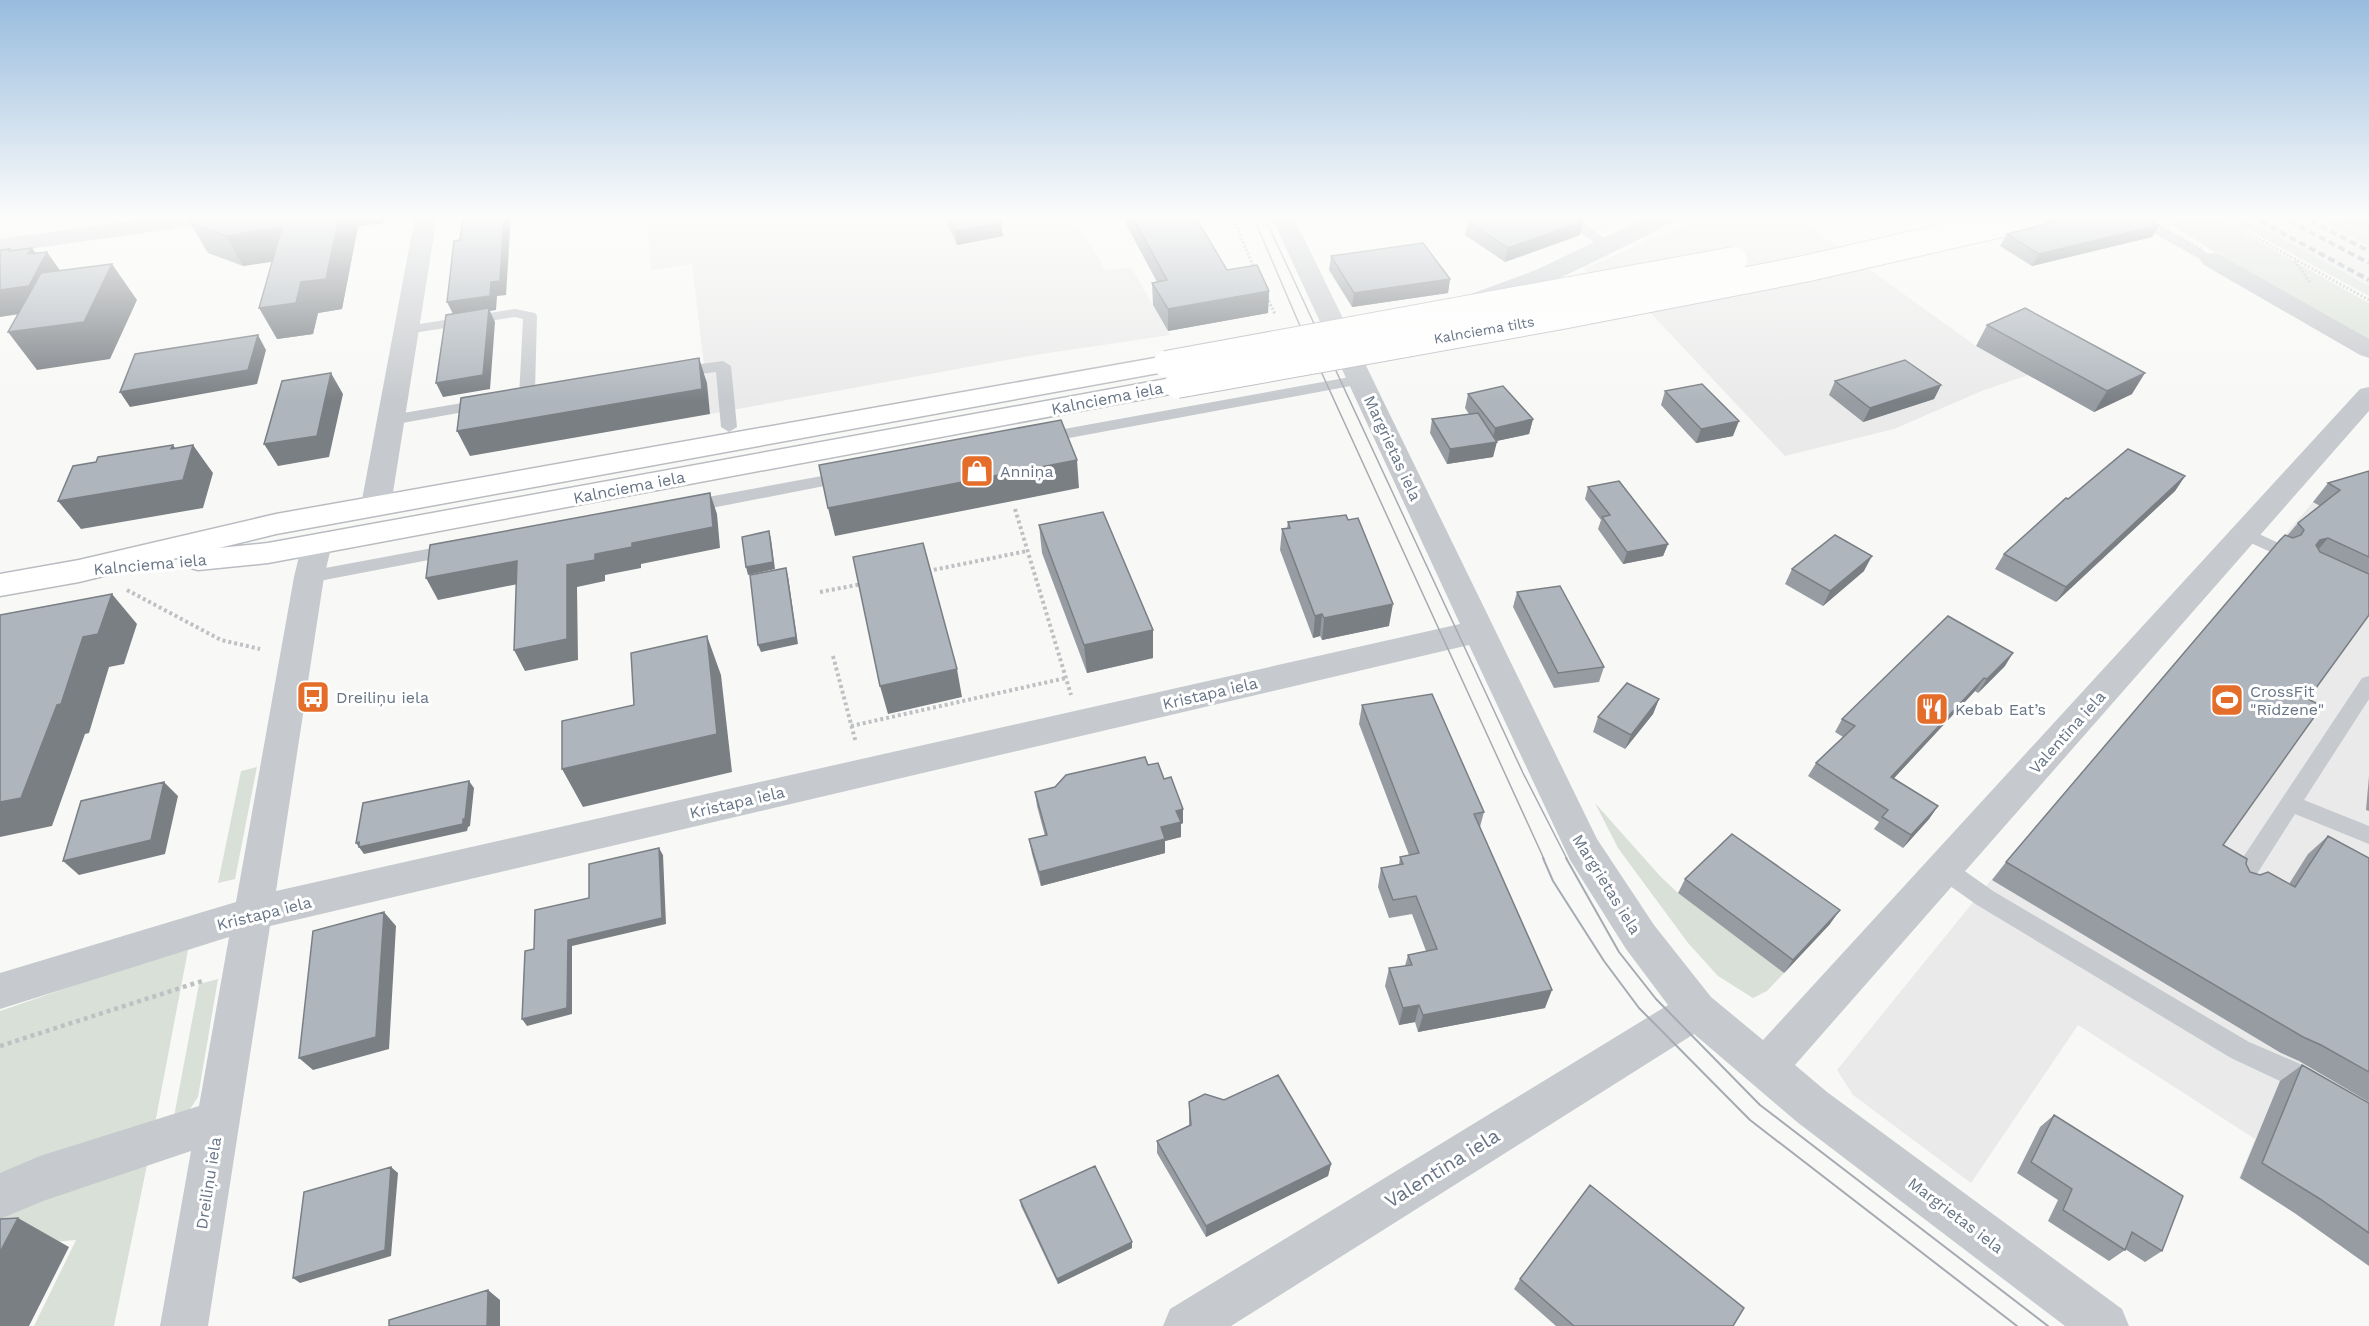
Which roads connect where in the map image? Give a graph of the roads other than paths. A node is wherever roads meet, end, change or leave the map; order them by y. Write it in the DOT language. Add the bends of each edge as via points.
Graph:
graph roads {
  1 [pos="416,278"];
  2 [pos="1309,278"];
  3 [pos="1534,278"];
  4 [pos="1650,278"];
  5 [pos="1758,278"];
  6 [pos="2247,278"];
  7 [pos="1521,284"];
  8 [pos="1636,306"];
  9 [pos="1438,310"];
  10 [pos="1581,316"];
  11 [pos="1335,328"];
  12 [pos="407,330"];
  13 [pos="1461,337"];
  14 [pos="2369,350"];
  15 [pos="1355,368"];
  16 [pos="667,374"];
  17 [pos="1171,375"];
  18 [pos="556,392"];
  19 [pos="2369,395"];
  20 [pos="516,399"];
  21 [pos="391,420"];
  22 [pos="729,427"];
  23 [pos="1020,442"];
  24 [pos="869,472"];
  25 [pos="376,505"];
  26 [pos="671,510"];
  27 [pos="2246,534"];
  28 [pos="473,547"];
  29 [pos="2277,549"];
  30 [pos="313,561"];
  31 [pos="79,571"];
  32 [pos="0,585"];
  33 [pos="1478,631"];
  34 [pos="2369,683"];
  35 [pos="2292,804"];
  36 [pos="2369,835"];
  37 [pos="1944,869"];
  38 [pos="2240,881"];
  39 [pos="254,913"];
  40 [pos="0,991"];
  41 [pos="1696,1010"];
  42 [pos="1764,1069"];
  43 [pos="2329,1095"];
  44 [pos="219,1121"];
  45 [pos="0,1196"];
  46 [pos="184,1326"];
  47 [pos="1187,1326"];
  48 [pos="2105,1326"];
  1 -- 12 [label="street"];
  2 -- 11 [label="street, Margrietas iela"];
  3 -- 7 [label="street"];
  4 -- 17 [label="main road, Kalnciema tilts, bridge"];
  5 -- 17 [label="main road, Kalnciema tilts, bridge" via="1562,316"];
  6 -- 14 [label="street"];
  7 -- 9 [label="street"];
  7 -- 10 [label="lane" via="1567,304"];
  8 -- 10 [label="lane, Kalnciema iela"];
  9 -- 11 [label="street"];
  9 -- 13 [label="lane"];
  10 -- 13 [label="lane, Kalnciema iela"];
  11 -- 15 [label="street, Margrietas iela"];
  12 -- 20 [label="lane" via="515,313 530,316"];
  12 -- 21 [label="street"];
  13 -- 15 [label="lane, Kalnciema iela"];
  15 -- 23 [label="lane, Kalnciema iela" via="1295,390"];
  15 -- 33 [label="street, Margrietas iela"];
  16 -- 22 [label="lane" via="723,366"];
  17 -- 25 [label="main road, Kalnciema iela"];
  17 -- 30 [label="main road, Kalnciema iela"];
  18 -- 20 [label="lane"];
  19 -- 27 [label="street, Valentīna iela"];
  20 -- 21 [label="lane"];
  21 -- 25 [label="street"];
  24 -- 26 [label="lane, Kalnciema iela"];
  25 -- 31 [label="main road, Kalnciema iela" via="276,524"];
  27 -- 29 [label="lane"];
  27 -- 37 [label="street, Valentīna iela"];
  28 -- 30 [label="lane, Kalnciema iela"];
  30 -- 31 [label="main road, Kalnciema iela" via="268,553"];
  30 -- 39 [label="street, Dreiliņu iela"];
  31 -- 32 [label="main road, Kalnciema iela"];
  33 -- 39 [label="street, Kristapa iela"];
  33 -- 41 [label="street, Margrietas iela" via="1583,849 1640,937"];
  34 -- 35 [label="lane"];
  35 -- 36 [label="lane"];
  35 -- 38 [label="lane"];
  37 -- 42 [label="street, Valentīna iela"];
  37 -- 43 [label="lane" via="1985,898 2240,1050 2289,1071"];
  39 -- 40 [label="street, Kristapa iela"];
  39 -- 44 [label="street, Dreiliņu iela"];
  41 -- 42 [label="street, Margrietas iela"];
  41 -- 47 [label="street, Valentīna iela"];
  42 -- 48 [label="street, Margrietas iela"];
  44 -- 45 [label="street" via="40,1179"];
  44 -- 46 [label="street, Dreiliņu iela"];
}
